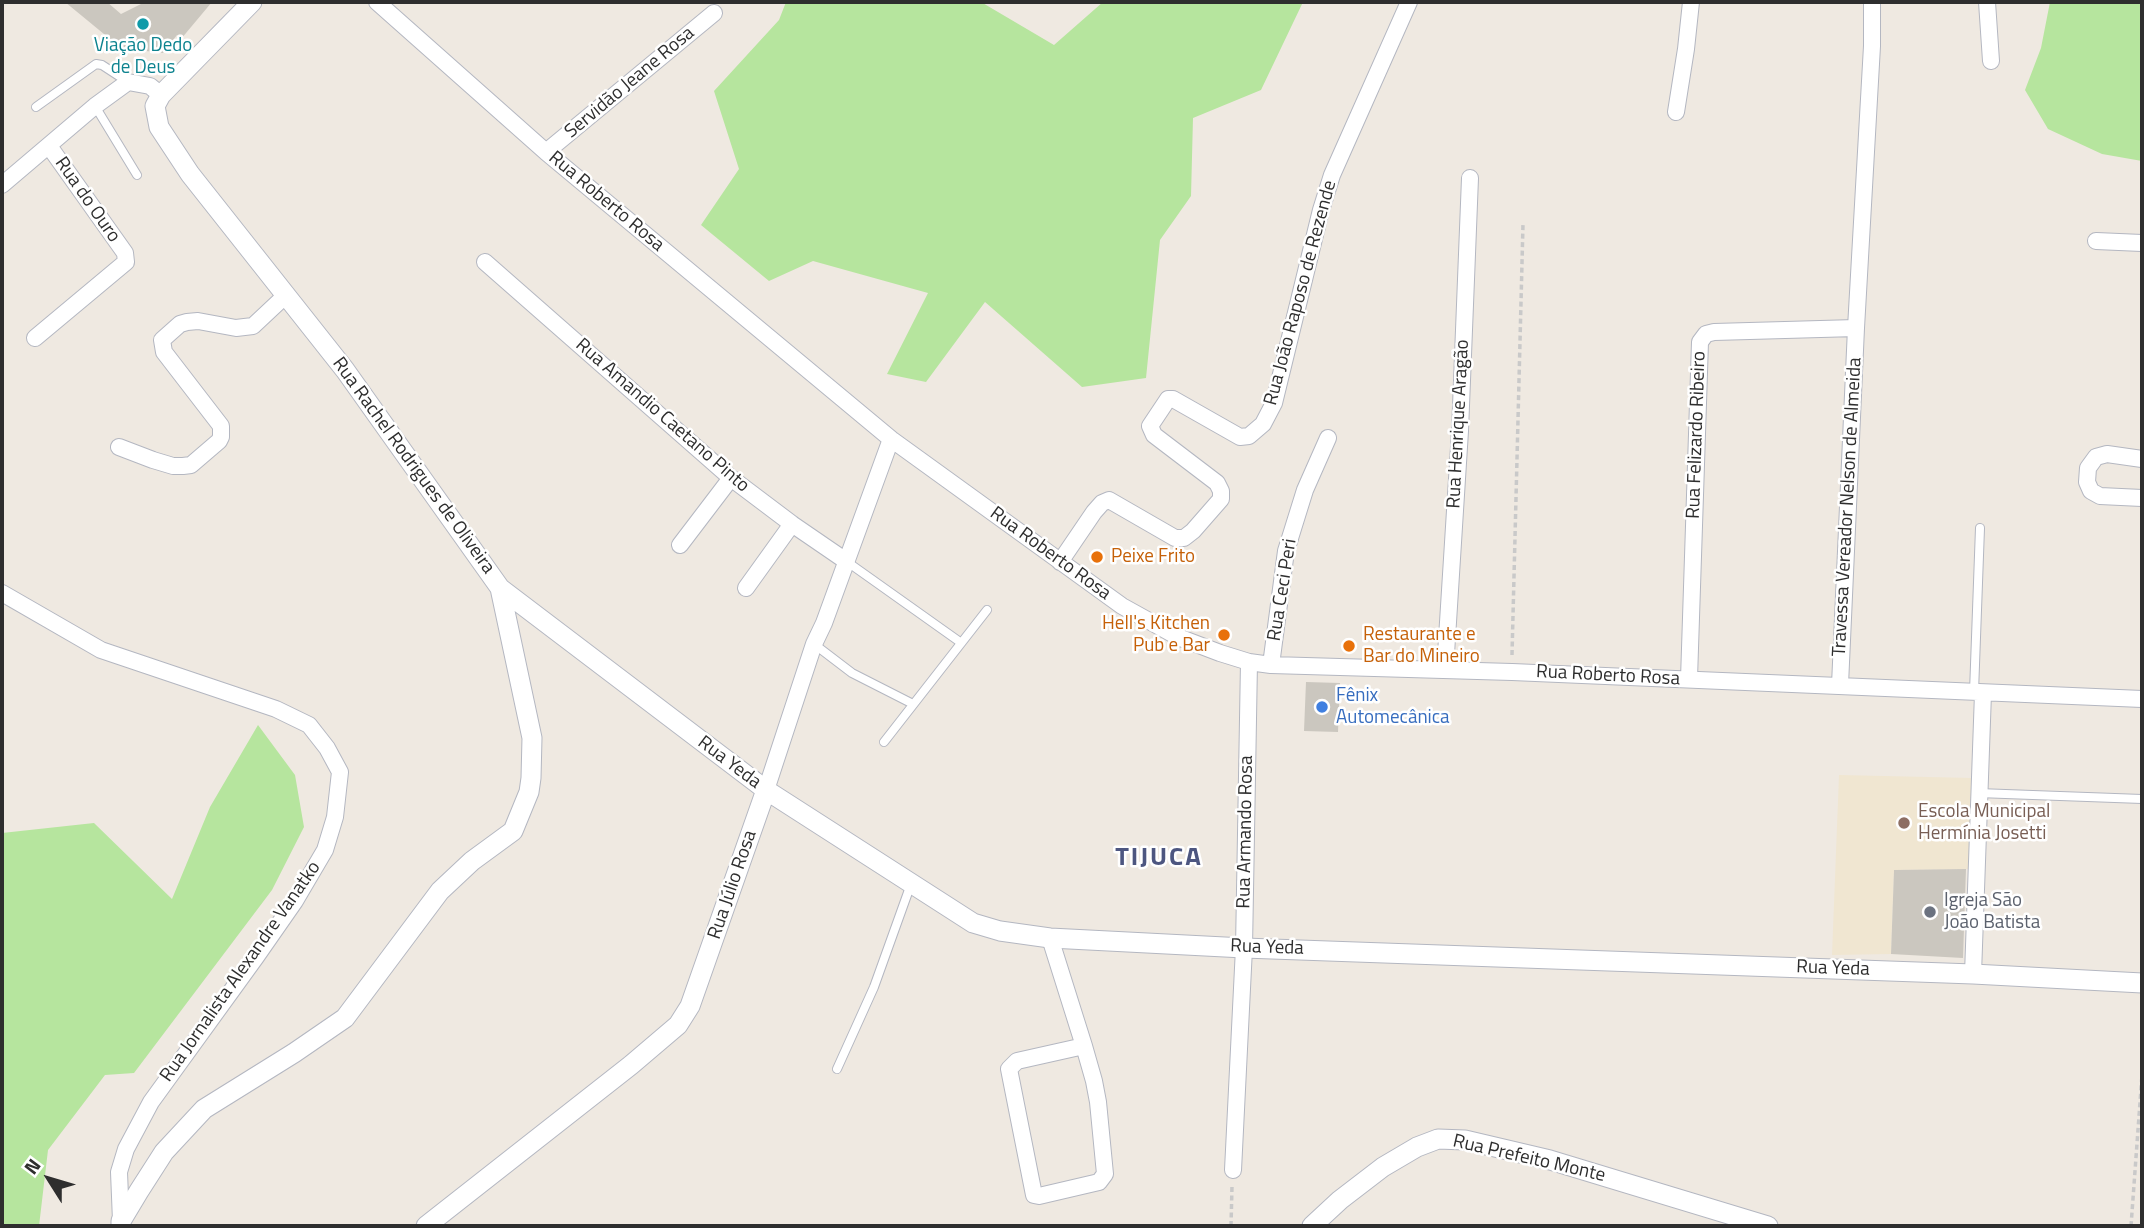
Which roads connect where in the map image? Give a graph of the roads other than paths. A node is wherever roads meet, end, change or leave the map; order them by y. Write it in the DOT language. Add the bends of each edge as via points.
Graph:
graph roads {
  1 [pos="252,2"];
  2 [pos="377,2"];
  3 [pos="1409,2"];
  4 [pos="1691,2"];
  5 [pos="1872,2"];
  6 [pos="1987,2"];
  7 [pos="714,13"];
  8 [pos="1991,61"];
  9 [pos="128,82"];
  10 [pos="161,95"];
  11 [pos="95,106"];
  12 [pos="36,107"];
  13 [pos="1676,111"];
  14 [pos="48,146"];
  15 [pos="546,152"];
  16 [pos="137,174"];
  17 [pos="1470,178"];
  18 [pos="2,184"];
  19 [pos="2096,241"];
  20 [pos="2142,243"];
  21 [pos="485,262"];
  22 [pos="285,296"];
  23 [pos="1856,328"];
  24 [pos="35,338"];
  25 [pos="1328,438"];
  26 [pos="891,439"];
  27 [pos="120,447"];
  28 [pos="2142,459"];
  29 [pos="731,478"];
  30 [pos="2142,498"];
  31 [pos="792,524"];
  32 [pos="1980,528"];
  33 [pos="680,545"];
  34 [pos="846,561"];
  35 [pos="1060,562"];
  36 [pos="500,588"];
  37 [pos="746,588"];
  38 [pos="2,593"];
  39 [pos="987,610"];
  40 [pos="960,642"];
  41 [pos="814,644"];
  42 [pos="1250,662"];
  43 [pos="1271,665"];
  44 [pos="1446,670"];
  45 [pos="1689,679"];
  46 [pos="1840,685"];
  47 [pos="1979,692"];
  48 [pos="2142,699"];
  49 [pos="913,704"];
  50 [pos="884,742"];
  51 [pos="766,790"];
  52 [pos="1978,793"];
  53 [pos="2142,799"];
  54 [pos="911,884"];
  55 [pos="1050,938"];
  56 [pos="1244,948"];
  57 [pos="1973,974"];
  58 [pos="2142,983"];
  59 [pos="1084,1045"];
  60 [pos="837,1069"];
  61 [pos="1233,1170"];
  62 [pos="121,1224"];
  63 [pos="426,1226"];
  64 [pos="1312,1226"];
  65 [pos="1768,1226"];
  1 -- 10 [label="street"];
  2 -- 15 [label="street, Rua Roberto Rosa"];
  3 -- 35 [label="street, Rua João Raposo de Rezende" via="1332,175 1274,403 1263,424 1249,436 1240,437 1168,399 1150,426 1154,435 1217,483 1221,499 1184,538 1175,538 1109,500 1094,512"];
  4 -- 13 [label="street"];
  5 -- 23 [label="street"];
  6 -- 8 [label="street"];
  7 -- 15 [label="street, Servidão Jeane Rosa"];
  9 -- 10 [label="street" via="150,86"];
  9 -- 11 [label="street"];
  9 -- 12 [label="lane" via="96,64"];
  10 -- 22 [label="street, Rua Rachel Rodrigues de Oliveira" via="156,117 168,142"];
  11 -- 14 [label="street"];
  11 -- 16 [label="lane"];
  14 -- 18 [label="street"];
  14 -- 24 [label="street, Rua do Ouro" via="125,253 126,262"];
  15 -- 26 [label="street, Rua Roberto Rosa"];
  17 -- 44 [label="street, Rua Henrique Aragão"];
  19 -- 20 [label="street"];
  21 -- 29 [label="street, Rua Amandio Caetano Pinto"];
  22 -- 27 [label="street" via="253,326 187,322 162,340 164,352 221,426 219,442 191,465 183,466"];
  22 -- 36 [label="street, Rua Rachel Rodrigues de Oliveira" via="345,370"];
  23 -- 45 [label="street, Rua Felizardo Ribeiro" via="1714,332 1700,342"];
  23 -- 46 [label="street, Travessa Vereador Nelson de Almeida"];
  25 -- 43 [label="street, Rua Ceci Peri" via="1286,551"];
  26 -- 34 [label="street, Rua Júlio Rosa"];
  26 -- 35 [label="street, Rua Roberto Rosa"];
  28 -- 30 [label="street" via="2096,457 2088,468 2087,482 2100,496"];
  29 -- 31 [label="street, Rua Amandio Caetano Pinto"];
  29 -- 33 [label="street"];
  31 -- 34 [label="street, Rua Amandio Caetano Pinto"];
  31 -- 37 [label="street"];
  32 -- 47 [label="lane"];
  34 -- 40 [label="lane"];
  34 -- 41 [label="street, Rua Júlio Rosa"];
  35 -- 42 [label="street, Rua Roberto Rosa" via="1122,606 1178,637"];
  36 -- 51 [label="street, Rua Yeda"];
  36 -- 62 [label="street, Rua Rachel Rodrigues de Oliveira" via="532,738 529,792 513,831 440,891 345,1018 204,1109 164,1152"];
  38 -- 62 [label="street, Rua Jornalista Alexandre Vanatko" via="101,650 276,709 309,725 340,772 335,817 325,850 295,901 151,1102 126,1149 119,1172"];
  39 -- 40 [label="lane"];
  40 -- 49 [label="lane"];
  41 -- 49 [label="lane" via="852,673"];
  41 -- 51 [label="street, Rua Júlio Rosa"];
  42 -- 43 [label="street, Rua Roberto Rosa"];
  42 -- 56 [label="street, Rua Armando Rosa"];
  43 -- 44 [label="street, Rua Roberto Rosa"];
  44 -- 45 [label="street, Rua Roberto Rosa"];
  45 -- 46 [label="street, Rua Roberto Rosa"];
  46 -- 47 [label="street, Rua Roberto Rosa"];
  47 -- 48 [label="street, Rua Roberto Rosa"];
  47 -- 52 [label="street"];
  49 -- 50 [label="lane"];
  51 -- 54 [label="street, Rua Yeda"];
  51 -- 63 [label="street, Rua Júlio Rosa" via="690,1006 678,1026"];
  52 -- 53 [label="lane"];
  52 -- 57 [label="street"];
  54 -- 55 [label="street, Rua Yeda" via="973,923"];
  54 -- 60 [label="lane" via="874,987"];
  55 -- 56 [label="street, Rua Yeda"];
  55 -- 59 [label="street"];
  56 -- 57 [label="street, Rua Yeda"];
  56 -- 61 [label="street, Rua Armando Rosa"];
  57 -- 58 [label="street, Rua Yeda"];
  59 -- 59 [label="street" via="1098,1102 1105,1174 1099,1182 1034,1195 1009,1069 1017,1061"];
  64 -- 65 [label="street, Rua Prefeito Monte" via="1382,1167 1438,1139 1465,1140 1550,1160"];
}
